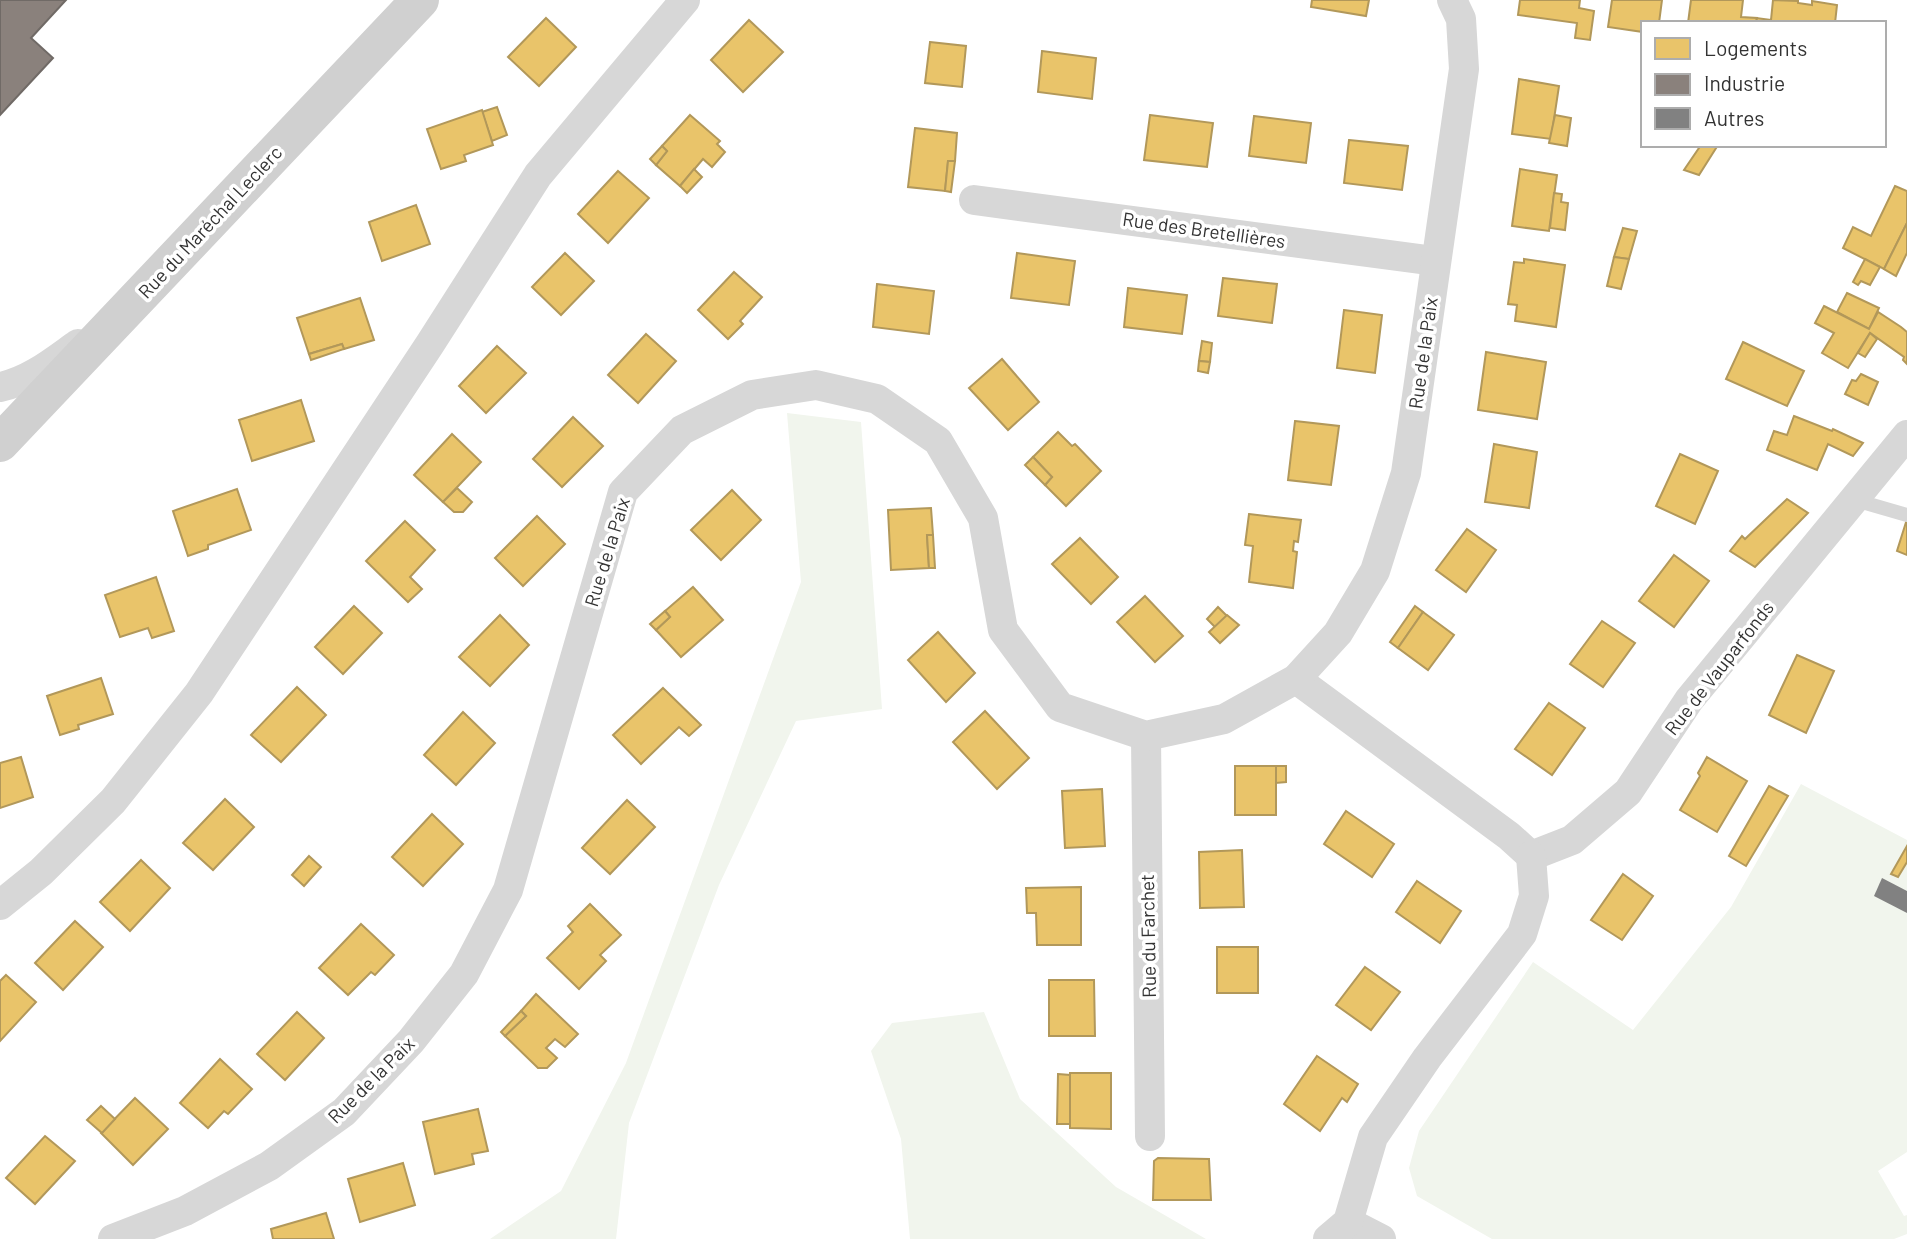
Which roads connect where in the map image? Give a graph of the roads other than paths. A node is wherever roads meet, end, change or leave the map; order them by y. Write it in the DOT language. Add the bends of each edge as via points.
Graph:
graph roads {
  1 [pos="420,0"];
  2 [pos="685,0"];
  3 [pos="1452,0"];
  4 [pos="974,200"];
  5 [pos="1435,261"];
  6 [pos="114,323"];
  7 [pos="0,387"];
  8 [pos="1907,435"];
  9 [pos="0,443"];
  10 [pos="1855,500"];
  11 [pos="1907,515"];
  12 [pos="1296,678"];
  13 [pos="1146,736"];
  14 [pos="1531,856"];
  15 [pos="0,905"];
  16 [pos="1150,1136"];
  17 [pos="1338,1231"];
  18 [pos="113,1239"];
  19 [pos="1381,1239"];
  1 -- 6 [label="main road, Rue du Maréchal Leclerc"];
  2 -- 15 [label="street" via="538,175 199,693 113,801"];
  3 -- 5 [label="street, Rue de la Paix" via="1461,19 1464,69"];
  4 -- 5 [label="street, Rue des Bretellières"];
  5 -- 12 [label="street, Rue de la Paix" via="1406,473 1375,571 1338,633"];
  6 -- 7 [label="street" via="42,369"];
  6 -- 9 [label="main road, Rue du Maréchal Leclerc"];
  8 -- 10 [label="street, Rue de Vauparfonds"];
  10 -- 11 [label="lane"];
  10 -- 14 [label="street, Rue de Vauparfonds" via="1689,700 1628,793 1572,840"];
  12 -- 13 [label="street, Rue de la Paix" via="1224,719"];
  12 -- 14 [label="street"];
  13 -- 16 [label="street, Rue du Farchet"];
  13 -- 18 [label="street, Rue de la Paix" via="1060,707 1003,630 983,518 938,441 877,399 817,385 752,395 682,430 623,492 508,890 464,974 411,1041 344,1112 269,1166 185,1211"];
  14 -- 17 [label="street" via="1534,896 1522,934 1373,1137"];
  17 -- 19 [label="street"];
}
